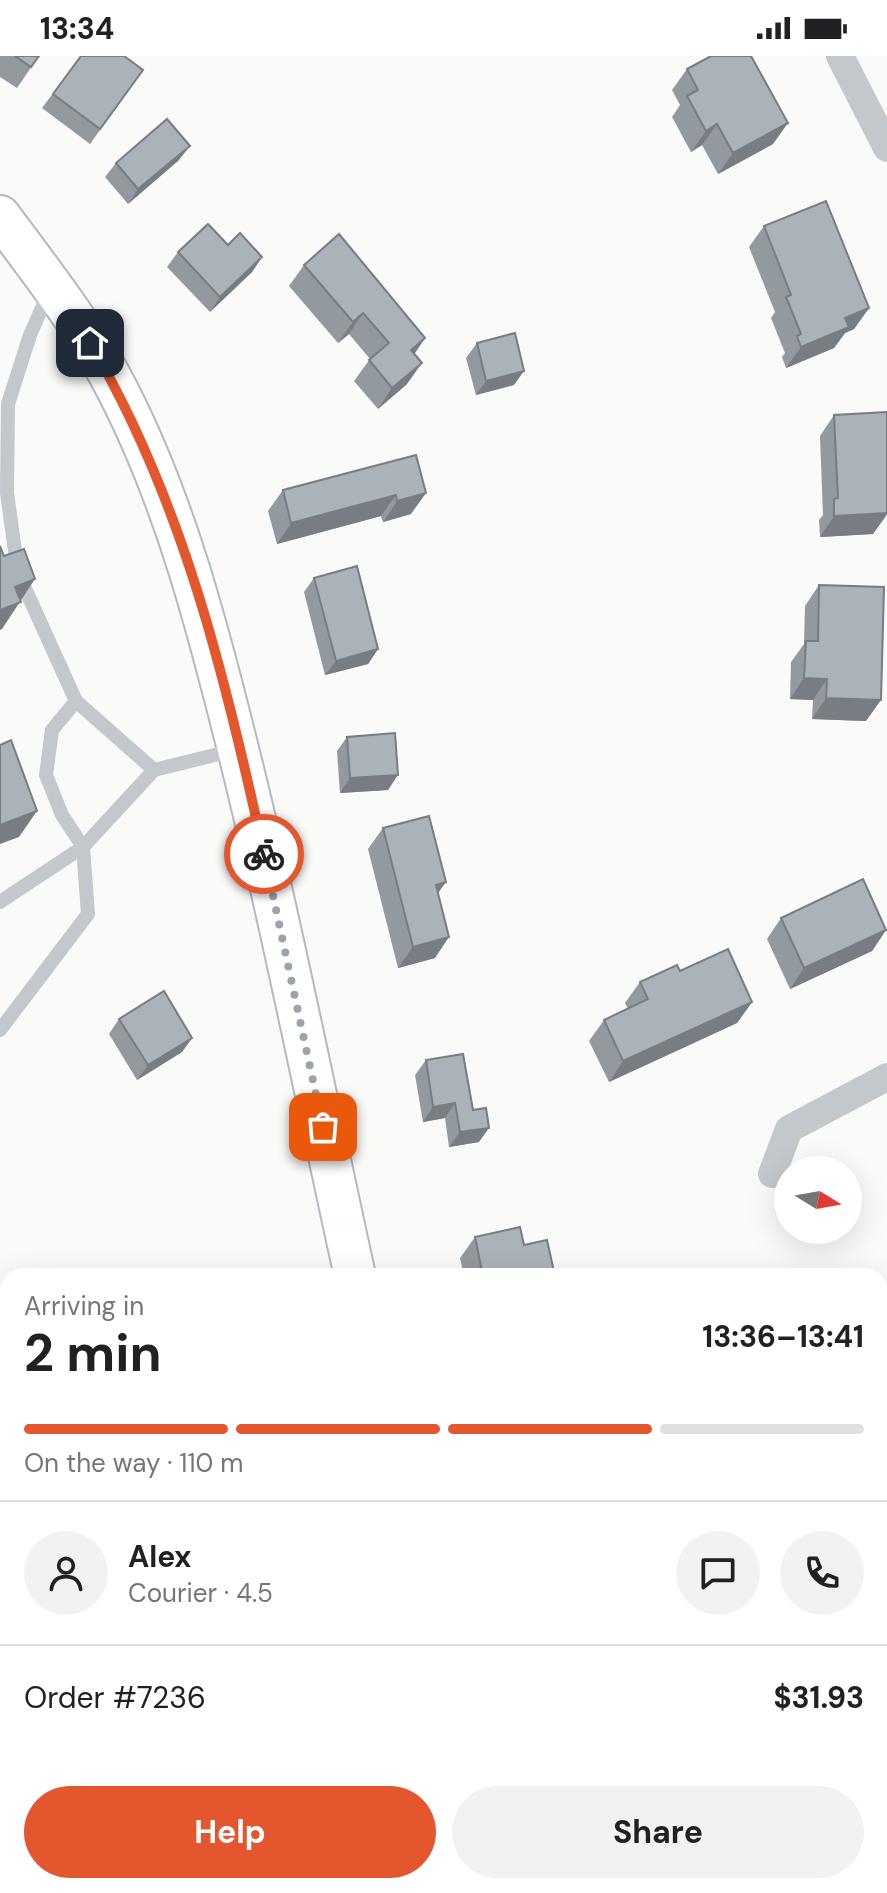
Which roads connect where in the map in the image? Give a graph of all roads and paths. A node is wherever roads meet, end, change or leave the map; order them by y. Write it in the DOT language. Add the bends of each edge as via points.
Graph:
graph roads {
  1 [pos="840,56"];
  2 [pos="887,148"];
  3 [pos="0,216"];
  4 [pos="52,286"];
  5 [pos="76,701"];
  6 [pos="238,749"];
  7 [pos="154,770"];
  8 [pos="83,847"];
  9 [pos="0,902"];
  10 [pos="0,1030"];
  11 [pos="887,1077"];
  12 [pos="772,1174"];
  13 [pos="353,1268"];
  1 -- 2 [label="street"];
  3 -- 4 [label="main road"];
  4 -- 5 [label="lane" via="8,404 7,493 18,573"];
  4 -- 6 [label="main road" via="118,389 149,456 184,550"];
  5 -- 7 [label="lane"];
  5 -- 8 [label="lane" via="52,730 46,775 62,815"];
  6 -- 7 [label="lane"];
  6 -- 13 [label="main road"];
  7 -- 8 [label="lane"];
  8 -- 9 [label="lane"];
  8 -- 10 [label="lane" via="88,914"];
  11 -- 12 [label="street" via="789,1129"];
}
